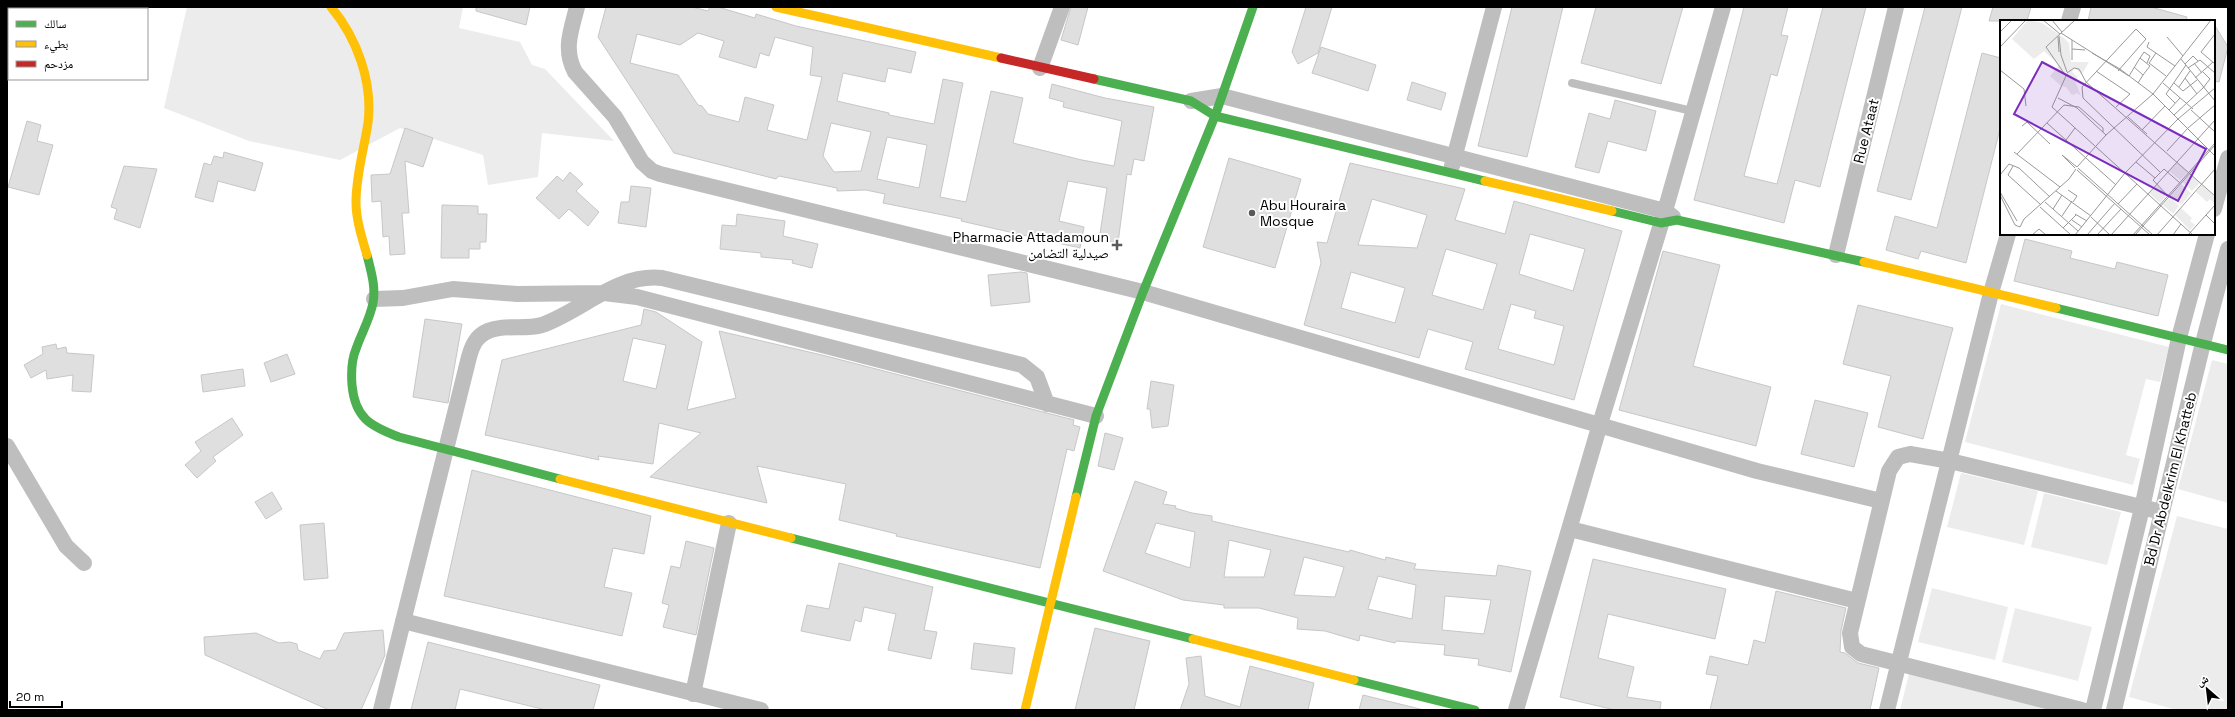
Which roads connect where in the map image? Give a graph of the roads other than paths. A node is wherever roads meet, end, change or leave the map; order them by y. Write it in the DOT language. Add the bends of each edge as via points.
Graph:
graph roads {
  1 [pos="331,7"];
  2 [pos="343,7"];
  3 [pos="577,7"];
  4 [pos="776,7"];
  5 [pos="1062,7"];
  6 [pos="1253,7"];
  7 [pos="1494,7"];
  8 [pos="1723,7"];
  9 [pos="1896,7"];
  10 [pos="2073,7"];
  11 [pos="2068,20"];
  12 [pos="349,31"];
  13 [pos="1040,68"];
  14 [pos="1572,83"];
  15 [pos="1222,96"];
  16 [pos="1191,101"];
  17 [pos="1692,111"];
  18 [pos="1215,116"];
  19 [pos="1455,155"];
  20 [pos="2228,158"];
  21 [pos="1450,174"];
  22 [pos="2215,205"];
  23 [pos="1668,218"];
  24 [pos="2008,235"];
  25 [pos="2207,235"];
  26 [pos="2228,249"];
  27 [pos="1836,255"];
  28 [pos="1143,292"];
  29 [pos="604,293"];
  30 [pos="1991,293"];
  31 [pos="374,299"];
  32 [pos="2179,338"];
  33 [pos="2203,343"];
  34 [pos="2228,350"];
  35 [pos="1047,404"];
  36 [pos="1096,416"];
  37 [pos="1600,424"];
  38 [pos="7,446"];
  39 [pos="446,450"];
  40 [pos="1950,461"];
  41 [pos="1881,501"];
  42 [pos="2142,508"];
  43 [pos="2162,512"];
  44 [pos="729,524"];
  45 [pos="1570,529"];
  46 [pos="84,563"];
  47 [pos="1857,601"];
  48 [pos="1049,603"];
  49 [pos="403,621"];
  50 [pos="1899,664"];
  51 [pos="693,694"];
  52 [pos="381,710"];
  53 [pos="761,710"];
  54 [pos="1025,710"];
  55 [pos="1475,710"];
  56 [pos="1516,710"];
  57 [pos="1887,710"];
  58 [pos="2082,710"];
  59 [pos="2093,710"];
  60 [pos="2114,710"];
  1 -- 12 [label="street"];
  2 -- 12 [label="street"];
  3 -- 28 [label="street" via="568,46 571,64 575,72 615,117 642,162 652,171 695,184"];
  4 -- 13 [label="street"];
  5 -- 13 [label="street"];
  6 -- 15 [label="street"];
  7 -- 19 [label="street"];
  8 -- 17 [label="street"];
  9 -- 27 [label="street, Rue Ataat"];
  10 -- 11 [label="street"];
  12 -- 31 [label="street" via="366,83 368,101 368,121 358,180 357,214 370,265"];
  13 -- 16 [label="street"];
  14 -- 17 [label="lane"];
  15 -- 16 [label="street"];
  15 -- 18 [label="street"];
  15 -- 19 [label="street"];
  16 -- 18 [label="street"];
  17 -- 23 [label="street"];
  18 -- 21 [label="street"];
  18 -- 28 [label="street"];
  19 -- 21 [label="street"];
  19 -- 23 [label="street"];
  20 -- 22 [label="street"];
  21 -- 23 [label="street"];
  23 -- 27 [label="street"];
  23 -- 37 [label="street"];
  24 -- 30 [label="street"];
  25 -- 32 [label="street"];
  26 -- 33 [label="street, Bd Dr Abdelkrim El Khatteb"];
  27 -- 30 [label="street"];
  28 -- 36 [label="street"];
  28 -- 37 [label="street"];
  29 -- 31 [label="street" via="517,294 453,289 403,298"];
  29 -- 35 [label="street" via="637,297"];
  29 -- 35 [label="street" via="640,278 662,278 1022,365 1038,377"];
  29 -- 39 [label="street" via="541,325 488,331 478,337 472,346"];
  30 -- 32 [label="street"];
  30 -- 40 [label="street"];
  31 -- 39 [label="street" via="352,357 352,393 358,412 369,423 400,437"];
  32 -- 33 [label="street"];
  32 -- 42 [label="street"];
  33 -- 34 [label="street"];
  33 -- 43 [label="street, Bd Dr Abdelkrim El Khatteb"];
  35 -- 36 [label="street"];
  36 -- 48 [label="street"];
  37 -- 41 [label="street" via="1758,471"];
  37 -- 45 [label="street"];
  38 -- 46 [label="street" via="66,546"];
  39 -- 44 [label="street"];
  39 -- 49 [label="street"];
  40 -- 41 [label="street" via="1910,454 1898,457 1889,471"];
  40 -- 42 [label="street"];
  40 -- 50 [label="street"];
  41 -- 47 [label="street"];
  42 -- 43 [label="street"];
  42 -- 59 [label="street"];
  43 -- 60 [label="street, Bd Dr Abdelkrim El Khatteb"];
  44 -- 48 [label="street"];
  44 -- 51 [label="street"];
  45 -- 47 [label="street"];
  45 -- 56 [label="street"];
  47 -- 50 [label="street" via="1850,633 1852,647 1861,654"];
  48 -- 54 [label="street"];
  48 -- 55 [label="street"];
  49 -- 51 [label="street"];
  49 -- 52 [label="street"];
  50 -- 57 [label="street"];
  50 -- 58 [label="street"];
  51 -- 53 [label="street"];
}
